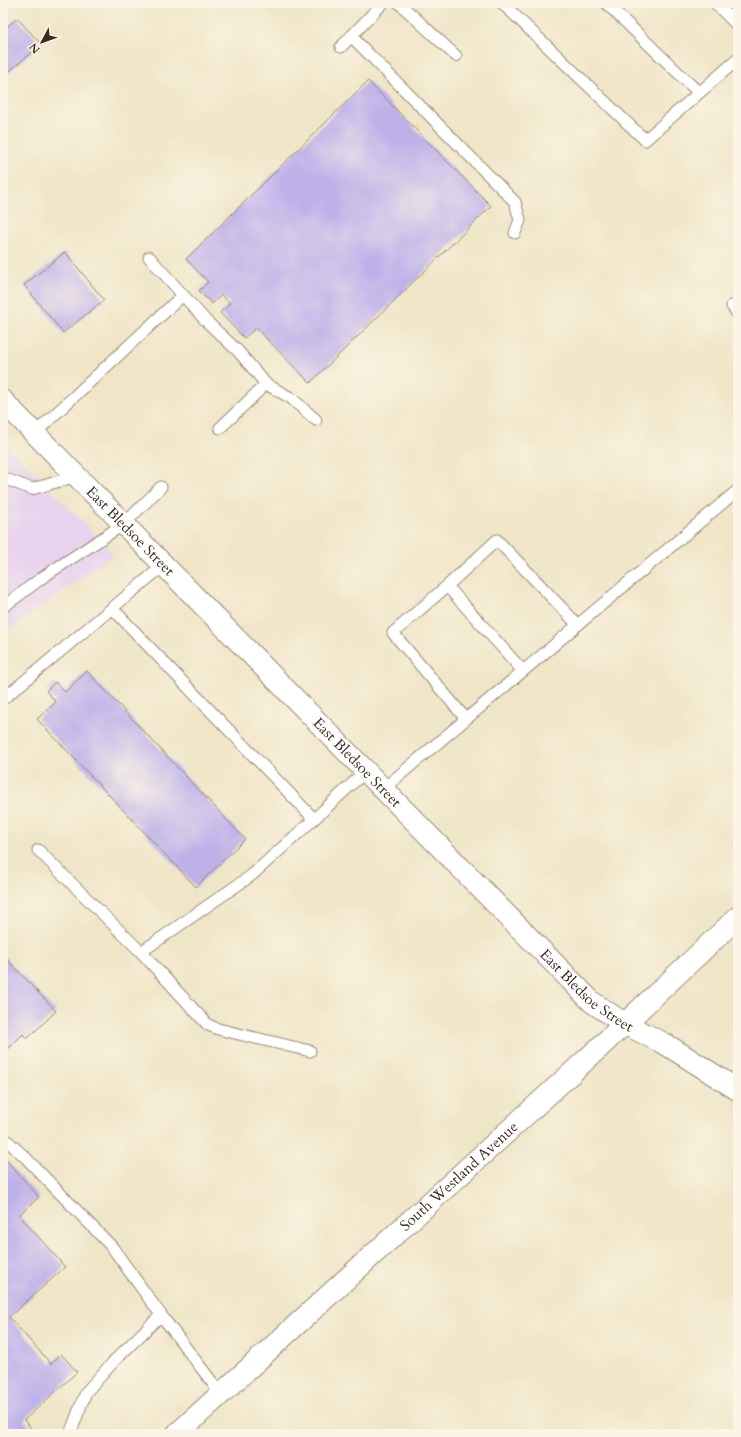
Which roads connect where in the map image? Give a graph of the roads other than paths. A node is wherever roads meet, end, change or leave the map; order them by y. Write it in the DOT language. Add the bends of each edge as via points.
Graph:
graph roads {
  1 [pos="383,3"];
  2 [pos="399,3"];
  3 [pos="502,3"];
  4 [pos="606,3"];
  5 [pos="715,3"];
  6 [pos="738,26"];
  7 [pos="351,36"];
  8 [pos="341,48"];
  9 [pos="456,56"];
  10 [pos="738,59"];
  11 [pos="698,94"];
  12 [pos="515,233"];
  13 [pos="149,257"];
  14 [pos="183,295"];
  15 [pos="266,384"];
  16 [pos="3,401"];
  17 [pos="316,420"];
  18 [pos="220,428"];
  19 [pos="34,433"];
  20 [pos="77,476"];
  21 [pos="3,478"];
  22 [pos="161,487"];
  23 [pos="738,490"];
  24 [pos="124,524"];
  25 [pos="164,565"];
  26 [pos="447,586"];
  27 [pos="3,607"];
  28 [pos="112,608"];
  29 [pos="578,625"];
  30 [pos="522,671"];
  31 [pos="3,699"];
  32 [pos="466,719"];
  33 [pos="366,772"];
  34 [pos="383,789"];
  35 [pos="314,819"];
  36 [pos="38,850"];
  37 [pos="738,917"];
  38 [pos="141,952"];
  39 [pos="625,1024"];
  40 [pos="310,1052"];
  41 [pos="738,1090"];
  42 [pos="3,1137"];
  43 [pos="161,1314"];
  44 [pos="221,1394"];
  45 [pos="70,1434"];
  46 [pos="177,1434"];
  1 -- 7 [label="lane"];
  2 -- 9 [label="lane"];
  3 -- 11 [label="lane" via="645,140"];
  4 -- 11 [label="lane"];
  5 -- 6 [label="lane"];
  7 -- 8 [label="lane"];
  7 -- 12 [label="lane" via="515,202 520,220"];
  10 -- 11 [label="lane"];
  13 -- 14 [label="lane"];
  14 -- 15 [label="lane" via="238,351"];
  14 -- 19 [label="lane"];
  15 -- 17 [label="lane" via="291,398"];
  15 -- 18 [label="lane"];
  16 -- 19 [label="street, East Bledsoe Street"];
  19 -- 20 [label="street, East Bledsoe Street"];
  20 -- 21 [label="lane" via="32,488"];
  20 -- 24 [label="street, East Bledsoe Street"];
  22 -- 24 [label="lane"];
  23 -- 29 [label="lane"];
  24 -- 25 [label="street, East Bledsoe Street"];
  24 -- 27 [label="lane" via="43,577"];
  25 -- 28 [label="lane"];
  25 -- 33 [label="street, East Bledsoe Street"];
  26 -- 29 [label="lane" via="497,540"];
  26 -- 30 [label="lane"];
  26 -- 32 [label="lane" via="393,633"];
  28 -- 31 [label="lane"];
  28 -- 35 [label="lane"];
  29 -- 30 [label="lane"];
  30 -- 32 [label="lane"];
  32 -- 34 [label="lane"];
  33 -- 34 [label="street, East Bledsoe Street"];
  33 -- 35 [label="lane"];
  34 -- 39 [label="street, East Bledsoe Street" via="592,1002"];
  35 -- 38 [label="lane" via="252,875"];
  36 -- 38 [label="lane"];
  37 -- 39 [label="street, South Westland Avenue"];
  38 -- 40 [label="lane" via="208,1024 218,1029"];
  39 -- 41 [label="street, East Bledsoe Street" via="667,1045"];
  39 -- 44 [label="street, South Westland Avenue"];
  42 -- 43 [label="lane" via="112,1247"];
  43 -- 44 [label="lane"];
  43 -- 45 [label="lane" via="86,1392"];
  44 -- 46 [label="street, South Westland Avenue"];
}
